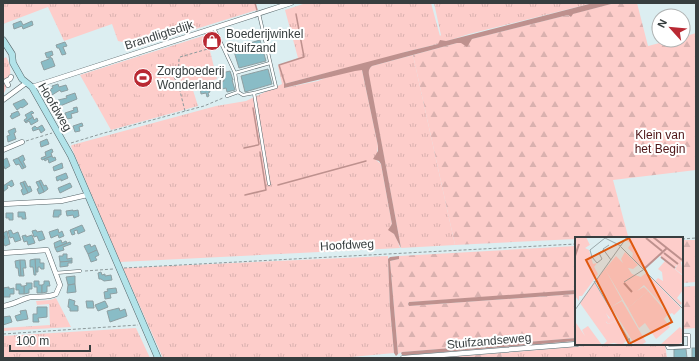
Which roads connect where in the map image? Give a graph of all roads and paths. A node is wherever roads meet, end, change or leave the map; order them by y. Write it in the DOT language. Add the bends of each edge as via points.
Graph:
graph roads {
  1 [pos="291,3"];
  2 [pos="258,14"];
  3 [pos="214,28"];
  4 [pos="3,40"];
  5 [pos="222,45"];
  6 [pos="270,63"];
  7 [pos="165,66"];
  8 [pos="234,73"];
  9 [pos="26,83"];
  10 [pos="178,83"];
  11 [pos="32,87"];
  12 [pos="238,92"];
  13 [pos="254,93"];
  14 [pos="227,96"];
  15 [pos="3,100"];
  16 [pos="185,111"];
  17 [pos="54,132"];
  18 [pos="22,142"];
  19 [pos="65,145"];
  20 [pos="3,150"];
  21 [pos="269,184"];
  22 [pos="87,194"];
  23 [pos="3,204"];
  24 [pos="696,238"];
  25 [pos="683,239"];
  26 [pos="575,244"];
  27 [pos="3,253"];
  28 [pos="119,268"];
  29 [pos="80,271"];
  30 [pos="55,273"];
  31 [pos="3,306"];
  32 [pos="140,325"];
  33 [pos="3,334"];
  34 [pos="683,335"];
  35 [pos="575,344"];
  36 [pos="666,345"];
  37 [pos="158,358"];
  38 [pos="403,358"];
  1 -- 2 [label="street, Brandligtsdijk"];
  2 -- 3 [label="street, Brandligtsdijk"];
  2 -- 6 [label="lane"];
  3 -- 5 [label="lane"];
  3 -- 11 [label="street, Brandligtsdijk"];
  4 -- 9 [label="street, Hoofdweg" via="12,54 14,66"];
  5 -- 8 [label="lane"];
  5 -- 10 [label="path" via="180,57"];
  6 -- 8 [label="lane"];
  6 -- 13 [label="lane" via="276,87"];
  7 -- 10 [label="path"];
  8 -- 12 [label="lane"];
  9 -- 11 [label="street, Hoofdweg"];
  9 -- 15 [label="street"];
  10 -- 16 [label="path"];
  11 -- 19 [label="street, Hoofdweg"];
  12 -- 13 [label="lane" via="243,95"];
  12 -- 14 [label="lane"];
  13 -- 21 [label="lane"];
  14 -- 16 [label="path, Hoofdweg" via="214,103"];
  16 -- 19 [label="path, Hoofdweg"];
  17 -- 18 [label="path"];
  18 -- 20 [label="street"];
  19 -- 22 [label="street, Hoofdweg"];
  22 -- 23 [label="street" via="57,201"];
  22 -- 28 [label="street, Hoofdweg"];
  24 -- 25 [label="path"];
  26 -- 28 [label="path, Hoofdweg"];
  27 -- 30 [label="street" via="47,250"];
  28 -- 29 [label="path"];
  28 -- 37 [label="street, Hoofdweg"];
  29 -- 30 [label="lane"];
  30 -- 31 [label="street" via="60,285 56,294 49,297 29,297"];
  32 -- 33 [label="path"];
  34 -- 36 [label="lane" via="689,334 689,347 668,348"];
  35 -- 38 [label="street, Stuifzandseweg"];
}
